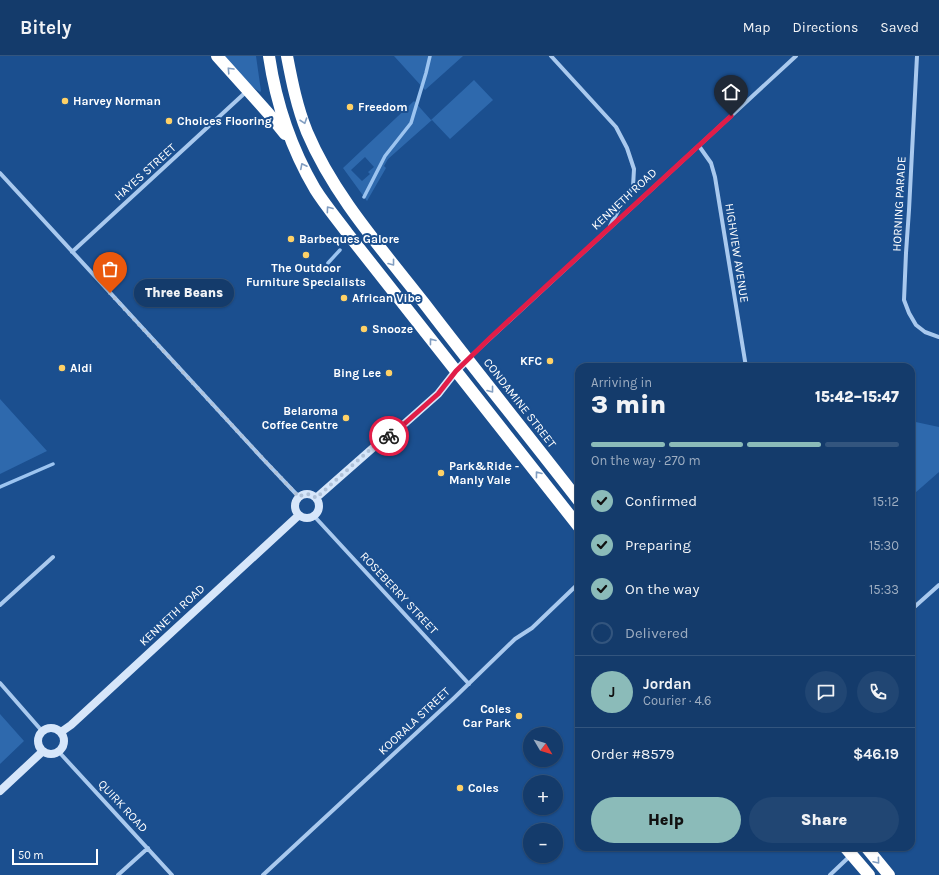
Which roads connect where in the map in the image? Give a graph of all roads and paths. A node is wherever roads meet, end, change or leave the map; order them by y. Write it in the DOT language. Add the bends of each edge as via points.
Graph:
graph roads {
  1 [pos="217,56"];
  2 [pos="269,56"];
  3 [pos="287,56"];
  4 [pos="552,56"];
  5 [pos="796,56"];
  6 [pos="917,56"];
  7 [pos="248,90"];
  8 [pos="292,143"];
  9 [pos="699,146"];
  10 [pos="0,173"];
  11 [pos="608,230"];
  12 [pos="72,252"];
  13 [pos="939,337"];
  14 [pos="467,360"];
  15 [pos="745,363"];
  16 [pos="456,371"];
  17 [pos="575,495"];
  18 [pos="299,497"];
  19 [pos="316,498"];
  20 [pos="298,515"];
  21 [pos="314,516"];
  22 [pos="575,522"];
  23 [pos="53,556"];
  24 [pos="939,585"];
  25 [pos="575,588"];
  26 [pos="0,605"];
  27 [pos="915,606"];
  28 [pos="0,684"];
  29 [pos="469,684"];
  30 [pos="42,731"];
  31 [pos="61,732"];
  32 [pos="43,751"];
  33 [pos="59,752"];
  34 [pos="0,791"];
  35 [pos="148,848"];
  36 [pos="849,851"];
  37 [pos="869,851"];
  38 [pos="118,875"];
  39 [pos="172,875"];
  40 [pos="263,875"];
  41 [pos="830,875"];
  42 [pos="869,875"];
  43 [pos="889,875"];
  7 -- 1 [label="highway, one-way"];
  2 -- 8 [label="highway" via="276,92"];
  3 -- 14 [label="highway, CONDAMINE STREET, one-way" via="307,132 323,164 353,211"];
  4 -- 11 [label="street" via="616,127 634,169 633,187"];
  5 -- 9 [label="street, KENNETH ROAD"];
  6 -- 13 [label="street, HORNING PARADE" via="904,300 916,325 925,332"];
  7 -- 8 [label="highway"];
  7 -- 12 [label="street, HAYES STREET"];
  16 -- 8 [label="highway, one-way" via="315,189"];
  9 -- 11 [label="street, KENNETH ROAD"];
  9 -- 15 [label="street, HIGHVIEW AVENUE" via="712,163 715,177"];
  10 -- 12 [label="street"];
  11 -- 14 [label="street, KENNETH ROAD"];
  12 -- 18 [label="street"];
  14 -- 16 [label="main road"];
  14 -- 17 [label="highway, CONDAMINE STREET, one-way"];
  16 -- 19 [label="main road" via="438,394"];
  22 -- 16 [label="highway, one-way"];
  18 -- 19 [label="main road" via="311,494"];
  18 -- 20 [label="main road" via="295,504"];
  19 -- 21 [label="main road" via="320,507"];
  20 -- 21 [label="main road" via="306,518"];
  20 -- 31 [label="main road, KENNETH ROAD"];
  21 -- 29 [label="street, ROSEBERRY STREET"];
  23 -- 26 [label="street"];
  24 -- 27 [label="street"];
  25 -- 29 [label="street, KOORALA STREET"];
  28 -- 30 [label="street"];
  29 -- 40 [label="street, KOORALA STREET"];
  30 -- 31 [label="main road" via="51,728"];
  30 -- 32 [label="main road" via="38,742"];
  31 -- 33 [label="main road" via="65,739"];
  32 -- 33 [label="main road" via="50,754"];
  32 -- 34 [label="main road"];
  33 -- 35 [label="street, QUIRK ROAD"];
  35 -- 38 [label="street"];
  35 -- 39 [label="street, QUIRK ROAD"];
  36 -- 41 [label="street"];
  36 -- 42 [label="highway"];
  37 -- 43 [label="highway, one-way"];
}
